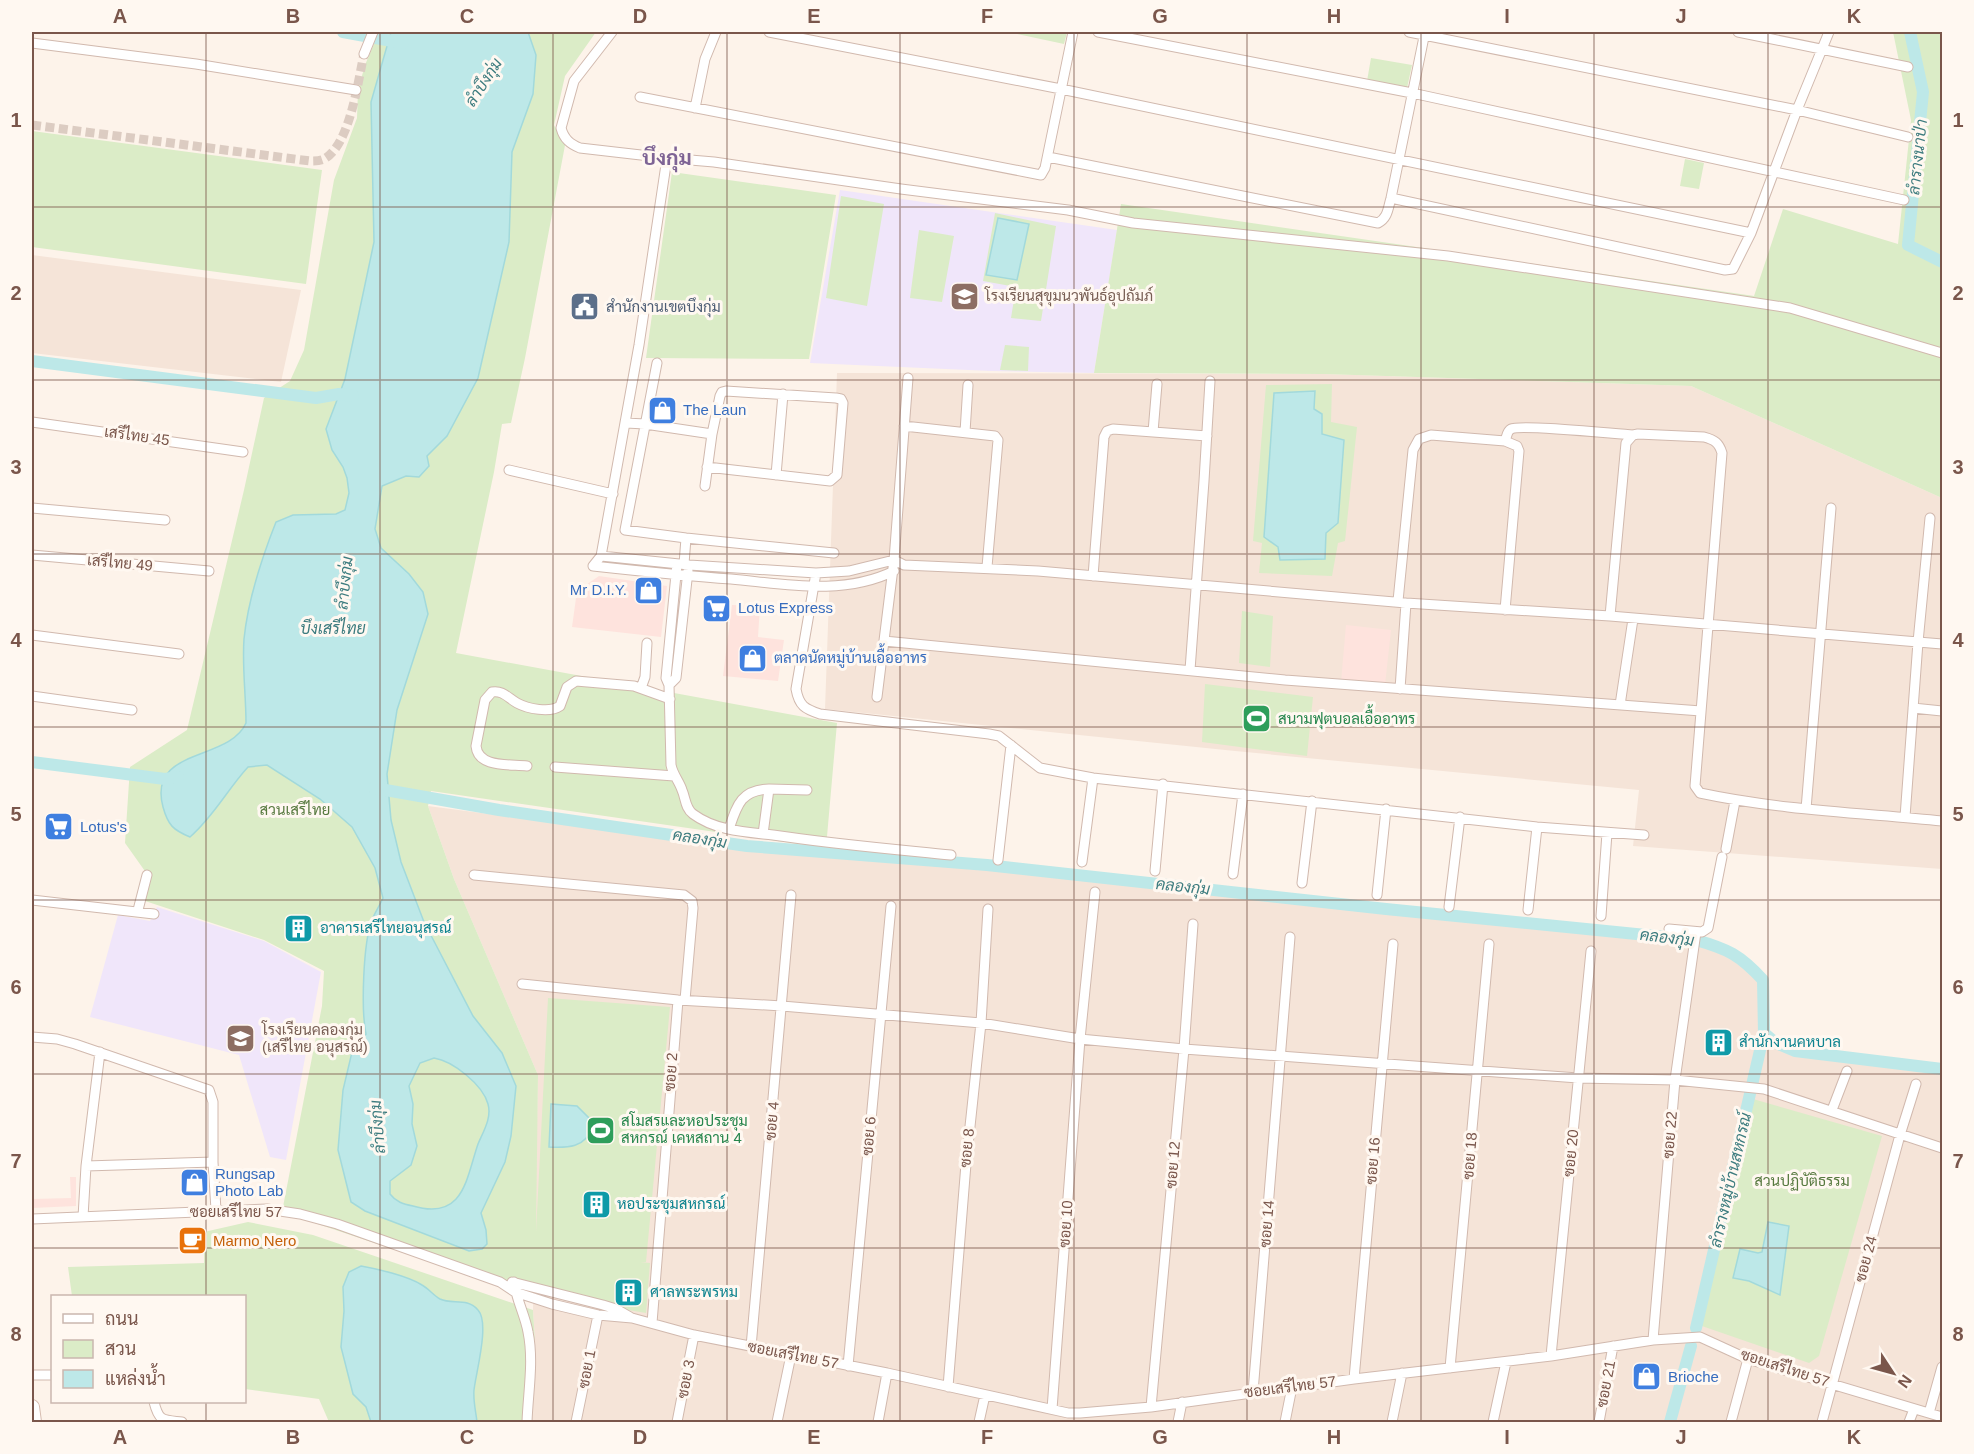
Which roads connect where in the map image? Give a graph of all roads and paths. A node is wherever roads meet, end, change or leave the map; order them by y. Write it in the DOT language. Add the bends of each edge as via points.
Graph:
graph roads {
  1 [pos="373,32"];
  2 [pos="612,32"];
  3 [pos="716,32"];
  4 [pos="769,32"];
  5 [pos="1072,32"];
  6 [pos="1098,32"];
  7 [pos="1409,32"];
  8 [pos="1738,32"];
  9 [pos="1828,32"];
  10 [pos="1425,33"];
  11 [pos="32,43"];
  12 [pos="1821,49"];
  13 [pos="364,54"];
  14 [pos="1908,67"];
  15 [pos="1060,89"];
  16 [pos="356,90"];
  17 [pos="1412,93"];
  18 [pos="640,97"];
  19 [pos="695,108"];
  20 [pos="1797,110"];
  21 [pos="1908,137"];
  22 [pos="1048,156"];
  23 [pos="667,158"];
  24 [pos="1398,161"];
  25 [pos="1774,171"];
  26 [pos="1391,198"];
  27 [pos="1904,200"];
  28 [pos="1751,233"];
  29 [pos="1942,353"];
  30 [pos="657,363"];
  31 [pos="908,378"];
  32 [pos="1210,381"];
  33 [pos="1157,384"];
  34 [pos="968,385"];
  35 [pos="783,394"];
  36 [pos="32,422"];
  37 [pos="626,423"];
  38 [pos="645,424"];
  39 [pos="904,426"];
  40 [pos="965,432"];
  41 [pos="1154,432"];
  42 [pos="712,434"];
  43 [pos="1633,435"];
  44 [pos="1207,436"];
  45 [pos="1506,441"];
  46 [pos="243,452"];
  47 [pos="707,467"];
  48 [pos="509,470"];
  49 [pos="776,475"];
  50 [pos="705,486"];
  51 [pos="613,494"];
  52 [pos="32,508"];
  53 [pos="1831,508"];
  54 [pos="1930,518"];
  55 [pos="165,520"];
  56 [pos="687,538"];
  57 [pos="834,553"];
  58 [pos="32,555"];
  59 [pos="601,556"];
  60 [pos="894,560"];
  61 [pos="683,564"];
  62 [pos="904,565"];
  63 [pos="733,567"];
  64 [pos="987,567"];
  65 [pos="209,571"];
  66 [pos="891,572"];
  67 [pos="816,573"];
  68 [pos="675,576"];
  69 [pos="687,576"];
  70 [pos="1093,576"];
  71 [pos="732,579"];
  72 [pos="1196,584"];
  73 [pos="813,586"];
  74 [pos="1402,602"];
  75 [pos="1505,610"];
  76 [pos="1610,616"];
  77 [pos="1633,618"];
  78 [pos="1709,625"];
  79 [pos="669,632"];
  80 [pos="681,633"];
  81 [pos="1820,633"];
  82 [pos="32,635"];
  83 [pos="884,641"];
  84 [pos="1918,642"];
  85 [pos="647,643"];
  86 [pos="1942,644"];
  87 [pos="179,654"];
  88 [pos="1190,670"];
  89 [pos="669,685"];
  90 [pos="641,688"];
  91 [pos="1400,688"];
  92 [pos="32,696"];
  93 [pos="877,697"];
  94 [pos="670,699"];
  95 [pos="1620,705"];
  96 [pos="1914,708"];
  97 [pos="132,710"];
  98 [pos="1701,711"];
  99 [pos="1942,711"];
  100 [pos="1011,745"];
  101 [pos="527,766"];
  102 [pos="555,767"];
  103 [pos="674,776"];
  104 [pos="1093,778"];
  105 [pos="1163,784"];
  106 [pos="768,789"];
  107 [pos="807,790"];
  108 [pos="1243,794"];
  109 [pos="1312,801"];
  110 [pos="1735,801"];
  111 [pos="1806,808"];
  112 [pos="1386,809"];
  113 [pos="1460,817"];
  114 [pos="1905,817"];
  115 [pos="1942,820"];
  116 [pos="1537,827"];
  117 [pos="729,829"];
  118 [pos="1607,833"];
  119 [pos="763,834"];
  120 [pos="1644,836"];
  121 [pos="951,855"];
  122 [pos="998,860"];
  123 [pos="1082,862"];
  124 [pos="1155,871"];
  125 [pos="147,874"];
  126 [pos="474,874"];
  127 [pos="1233,874"];
  128 [pos="1302,883"];
  129 [pos="1095,892"];
  130 [pos="791,895"];
  131 [pos="1377,895"];
  132 [pos="32,900"];
  133 [pos="891,906"];
  134 [pos="1449,907"];
  135 [pos="988,909"];
  136 [pos="138,910"];
  137 [pos="1528,910"];
  138 [pos="154,914"];
  139 [pos="1601,916"];
  140 [pos="1193,924"];
  141 [pos="1668,929"];
  142 [pos="1290,937"];
  143 [pos="1696,937"];
  144 [pos="1393,944"];
  145 [pos="1488,944"];
  146 [pos="1591,951"];
  147 [pos="522,984"];
  148 [pos="681,1000"];
  149 [pos="782,1006"];
  150 [pos="880,1016"];
  151 [pos="981,1023"];
  152 [pos="32,1037"];
  153 [pos="1080,1039"];
  154 [pos="1184,1049"];
  155 [pos="100,1052"];
  156 [pos="1281,1056"];
  157 [pos="1382,1063"];
  158 [pos="1478,1071"];
  159 [pos="1847,1071"];
  160 [pos="1578,1078"];
  161 [pos="1675,1080"];
  162 [pos="1916,1084"];
  163 [pos="1832,1110"];
  164 [pos="1900,1135"];
  165 [pos="1942,1148"];
  166 [pos="213,1162"];
  167 [pos="86,1166"];
  168 [pos="216,1210"];
  169 [pos="83,1217"];
  170 [pos="32,1220"];
  171 [pos="515,1287"];
  172 [pos="598,1315"];
  173 [pos="632,1318"];
  174 [pos="652,1323"];
  175 [pos="694,1335"];
  176 [pos="1653,1340"];
  177 [pos="751,1347"];
  178 [pos="1613,1347"];
  179 [pos="791,1355"];
  180 [pos="1551,1356"];
  181 [pos="1748,1359"];
  182 [pos="1506,1362"];
  183 [pos="848,1366"];
  184 [pos="1942,1367"];
  185 [pos="1450,1368"];
  186 [pos="888,1373"];
  187 [pos="1402,1373"];
  188 [pos="51,1375"];
  189 [pos="32,1376"];
  190 [pos="1354,1379"];
  191 [pos="1833,1383"];
  192 [pos="948,1387"];
  193 [pos="1292,1387"];
  194 [pos="1253,1392"];
  195 [pos="985,1395"];
  196 [pos="1182,1402"];
  197 [pos="154,1403"];
  198 [pos="32,1407"];
  199 [pos="1151,1407"];
  200 [pos="1052,1409"];
  201 [pos="1914,1409"];
  202 [pos="1929,1413"];
  203 [pos="1080,1418"];
  204 [pos="1942,1418"];
  205 [pos="34,1422"];
  206 [pos="182,1422"];
  207 [pos="527,1422"];
  208 [pos="576,1422"];
  209 [pos="677,1422"];
  210 [pos="777,1422"];
  211 [pos="878,1422"];
  212 [pos="979,1422"];
  213 [pos="1178,1422"];
  214 [pos="1285,1422"];
  215 [pos="1392,1422"];
  216 [pos="1493,1422"];
  217 [pos="1599,1422"];
  218 [pos="1731,1422"];
  219 [pos="1822,1422"];
  220 [pos="1909,1422"];
  1 -- 13 [label="street"];
  2 -- 23 [label="street" via="574,81 562,134 571,145 580,148"];
  3 -- 19 [label="street" via="705,59"];
  4 -- 15 [label="street"];
  5 -- 15 [label="street"];
  6 -- 17 [label="street"];
  7 -- 10 [label="street"];
  8 -- 12 [label="street"];
  9 -- 12 [label="street"];
  10 -- 17 [label="street"];
  10 -- 20 [label="street"];
  11 -- 16 [label="street"];
  12 -- 14 [label="street"];
  12 -- 20 [label="street"];
  15 -- 22 [label="street"];
  15 -- 24 [label="street"];
  17 -- 24 [label="street"];
  17 -- 25 [label="street"];
  18 -- 19 [label="street"];
  19 -- 22 [label="street" via="1036,175 1043,174"];
  20 -- 21 [label="street"];
  20 -- 25 [label="street"];
  22 -- 26 [label="street" via="1378,223 1386,216"];
  23 -- 29 [label="street" via="1045,207 1133,223 1448,256 1790,308"];
  23 -- 37 [label="street"];
  24 -- 26 [label="street"];
  24 -- 28 [label="street"];
  25 -- 27 [label="street"];
  25 -- 28 [label="street"];
  26 -- 28 [label="street" via="1725,270 1733,269"];
  30 -- 38 [label="street"];
  31 -- 39 [label="street"];
  32 -- 44 [label="street"];
  33 -- 41 [label="street"];
  34 -- 40 [label="street"];
  35 -- 42 [label="street" via="722,392"];
  35 -- 49 [label="street"];
  35 -- 49 [label="street" via="841,399 844,408 835,479"];
  36 -- 46 [label="street, เสรีไทย 45"];
  37 -- 38 [label="street"];
  37 -- 51 [label="street"];
  38 -- 42 [label="street"];
  38 -- 56 [label="street" via="624,528 628,532"];
  39 -- 40 [label="street"];
  39 -- 60 [label="street"];
  40 -- 64 [label="street" via="995,436 998,440"];
  41 -- 44 [label="street"];
  41 -- 70 [label="street" via="1113,429 1104,437"];
  42 -- 47 [label="street"];
  43 -- 45 [label="street" via="1514,428 1508,432"];
  43 -- 76 [label="street" via="1626,443"];
  43 -- 78 [label="street" via="1704,437 1719,444 1722,453"];
  44 -- 72 [label="street"];
  45 -- 74 [label="street" via="1431,435 1419,439 1413,450"];
  45 -- 75 [label="street" via="1519,451"];
  47 -- 49 [label="street"];
  47 -- 50 [label="street"];
  48 -- 51 [label="street"];
  51 -- 59 [label="street"];
  52 -- 55 [label="street"];
  53 -- 81 [label="street"];
  54 -- 84 [label="street"];
  56 -- 57 [label="street"];
  56 -- 61 [label="street"];
  58 -- 65 [label="street, เสรีไทย 49"];
  59 -- 61 [label="street"];
  59 -- 68 [label="street" via="593,566"];
  60 -- 62 [label="street"];
  60 -- 66 [label="street"];
  60 -- 67 [label="street" via="849,571"];
  61 -- 63 [label="street"];
  61 -- 68 [label="street"];
  61 -- 69 [label="street"];
  62 -- 64 [label="street"];
  62 -- 66 [label="street"];
  63 -- 67 [label="street"];
  63 -- 71 [label="street"];
  64 -- 70 [label="street"];
  66 -- 73 [label="street" via="849,584"];
  66 -- 83 [label="street"];
  67 -- 73 [label="street"];
  68 -- 69 [label="street"];
  68 -- 79 [label="street"];
  69 -- 71 [label="street"];
  69 -- 80 [label="street"];
  70 -- 72 [label="street"];
  71 -- 73 [label="street"];
  72 -- 74 [label="street"];
  72 -- 88 [label="street"];
  73 -- 100 [label="street" via="796,689 798,700 807,709 820,714 989,734"];
  74 -- 75 [label="street"];
  74 -- 91 [label="street"];
  75 -- 76 [label="street"];
  76 -- 77 [label="street"];
  77 -- 78 [label="street"];
  77 -- 95 [label="street"];
  78 -- 81 [label="street"];
  78 -- 98 [label="street"];
  79 -- 80 [label="street"];
  79 -- 89 [label="street"];
  80 -- 89 [label="street" via="676,678"];
  81 -- 84 [label="street"];
  81 -- 111 [label="street"];
  82 -- 87 [label="street"];
  83 -- 88 [label="street"];
  83 -- 93 [label="street"];
  84 -- 86 [label="street"];
  84 -- 96 [label="street"];
  85 -- 90 [label="street"];
  88 -- 91 [label="street"];
  89 -- 94 [label="street"];
  90 -- 94 [label="street"];
  90 -- 101 [label="street" via="576,681 567,687 560,706 550,710 525,706 503,693 492,692 485,700 476,754 486,761"];
  91 -- 95 [label="street"];
  92 -- 97 [label="street"];
  94 -- 103 [label="street"];
  95 -- 98 [label="street"];
  96 -- 99 [label="street"];
  96 -- 114 [label="street"];
  98 -- 110 [label="street" via="1695,786 1700,793"];
  100 -- 104 [label="street" via="1040,768"];
  100 -- 122 [label="street"];
  102 -- 103 [label="street"];
  103 -- 117 [label="street" via="692,813"];
  104 -- 105 [label="street"];
  104 -- 123 [label="street"];
  105 -- 108 [label="street"];
  105 -- 124 [label="street"];
  106 -- 107 [label="street"];
  106 -- 117 [label="street" via="747,794"];
  106 -- 119 [label="street"];
  108 -- 109 [label="street"];
  108 -- 127 [label="street"];
  109 -- 112 [label="street"];
  109 -- 128 [label="street"];
  110 -- 111 [label="street"];
  110 -- 143 [label="street" via="1708,928"];
  111 -- 114 [label="street"];
  112 -- 113 [label="street"];
  112 -- 131 [label="street"];
  113 -- 116 [label="street"];
  113 -- 134 [label="street"];
  114 -- 115 [label="street"];
  116 -- 118 [label="street"];
  116 -- 137 [label="street"];
  117 -- 119 [label="street"];
  118 -- 120 [label="street"];
  118 -- 139 [label="street"];
  119 -- 121 [label="street"];
  125 -- 136 [label="street"];
  126 -- 148 [label="street, ซอย 2" via="689,897 693,908"];
  129 -- 153 [label="street, ซอย 10"];
  130 -- 149 [label="street, ซอย 4"];
  132 -- 136 [label="street"];
  133 -- 150 [label="street, ซอย 6"];
  135 -- 151 [label="street, ซอย 8"];
  136 -- 138 [label="street"];
  140 -- 154 [label="street, ซอย 12"];
  141 -- 143 [label="street"];
  142 -- 156 [label="street, ซอย 14"];
  143 -- 161 [label="street, ซอย 22"];
  144 -- 157 [label="street, ซอย 16"];
  145 -- 158 [label="street, ซอย 18"];
  146 -- 160 [label="street, ซอย 20"];
  147 -- 148 [label="street"];
  148 -- 149 [label="street"];
  148 -- 174 [label="street, ซอย 2"];
  149 -- 150 [label="street"];
  149 -- 177 [label="street, ซอย 4"];
  150 -- 151 [label="street"];
  150 -- 183 [label="street, ซอย 6"];
  151 -- 153 [label="street"];
  151 -- 192 [label="street, ซอย 8"];
  152 -- 155 [label="street" via="57,1039"];
  153 -- 154 [label="street"];
  153 -- 200 [label="street, ซอย 10"];
  154 -- 156 [label="street"];
  154 -- 199 [label="street, ซอย 12"];
  155 -- 166 [label="street" via="208,1090 213,1102"];
  155 -- 167 [label="street"];
  156 -- 157 [label="street"];
  156 -- 194 [label="street, ซอย 14"];
  157 -- 158 [label="street"];
  157 -- 190 [label="street, ซอย 16"];
  158 -- 160 [label="street"];
  158 -- 185 [label="street, ซอย 18"];
  159 -- 163 [label="street"];
  160 -- 161 [label="street"];
  160 -- 180 [label="street, ซอย 20"];
  161 -- 163 [label="street" via="1764,1089"];
  161 -- 176 [label="street, ซอย 22"];
  162 -- 164 [label="street, ซอย 24"];
  163 -- 164 [label="street"];
  164 -- 165 [label="street"];
  164 -- 191 [label="street, ซอย 24"];
  166 -- 167 [label="street"];
  166 -- 168 [label="street"];
  167 -- 169 [label="street"];
  168 -- 169 [label="street, ซอยเสรีไทย 57"];
  168 -- 171 [label="street, ซอยเสรีไทย 57" via="267,1209 300,1214"];
  169 -- 170 [label="street, ซอยเสรีไทย 57"];
  171 -- 172 [label="street, ซอยเสรีไทย 57" via="544,1302"];
  171 -- 173 [label="street, ซอยเสรีไทย 57" via="609,1307"];
  171 -- 207 [label="street" via="529,1334"];
  172 -- 173 [label="street, ซอยเสรีไทย 57"];
  172 -- 208 [label="street, ซอย 1"];
  173 -- 174 [label="street, ซอยเสรีไทย 57"];
  174 -- 175 [label="street, ซอยเสรีไทย 57"];
  175 -- 177 [label="street, ซอยเสรีไทย 57"];
  175 -- 209 [label="street, ซอย 3"];
  176 -- 178 [label="street, ซอยเสรีไทย 57"];
  176 -- 181 [label="street, ซอยเสรีไทย 57" via="1700,1337"];
  177 -- 179 [label="street, ซอยเสรีไทย 57"];
  178 -- 180 [label="street, ซอยเสรีไทย 57"];
  178 -- 217 [label="street, ซอย 21"];
  179 -- 183 [label="street, ซอยเสรีไทย 57"];
  179 -- 210 [label="street"];
  180 -- 182 [label="street, ซอยเสรีไทย 57"];
  181 -- 191 [label="street, ซอยเสรีไทย 57"];
  181 -- 218 [label="street"];
  182 -- 185 [label="street, ซอยเสรีไทย 57"];
  182 -- 216 [label="street"];
  183 -- 186 [label="street, ซอยเสรีไทย 57"];
  184 -- 202 [label="street"];
  185 -- 187 [label="street, ซอยเสรีไทย 57"];
  186 -- 192 [label="street, ซอยเสรีไทย 57"];
  186 -- 211 [label="street"];
  187 -- 190 [label="street, ซอยเสรีไทย 57"];
  187 -- 215 [label="street"];
  188 -- 189 [label="street"];
  190 -- 193 [label="street, ซอยเสรีไทย 57"];
  191 -- 201 [label="street, ซอยเสรีไทย 57"];
  191 -- 219 [label="street, ซอย 24"];
  192 -- 195 [label="street, ซอยเสรีไทย 57"];
  193 -- 194 [label="street, ซอยเสรีไทย 57"];
  193 -- 214 [label="street"];
  194 -- 196 [label="street, ซอยเสรีไทย 57"];
  195 -- 200 [label="street, ซอยเสรีไทย 57"];
  195 -- 212 [label="street"];
  196 -- 199 [label="street, ซอยเสรีไทย 57"];
  196 -- 213 [label="street"];
  197 -- 206 [label="street" via="157,1416"];
  198 -- 205 [label="main road"];
  199 -- 203 [label="street, ซอยเสรีไทย 57"];
  200 -- 203 [label="street, ซอยเสรีไทย 57"];
  201 -- 202 [label="street, ซอยเสรีไทย 57"];
  201 -- 220 [label="street"];
  202 -- 204 [label="street, ซอยเสรีไทย 57"];
}
